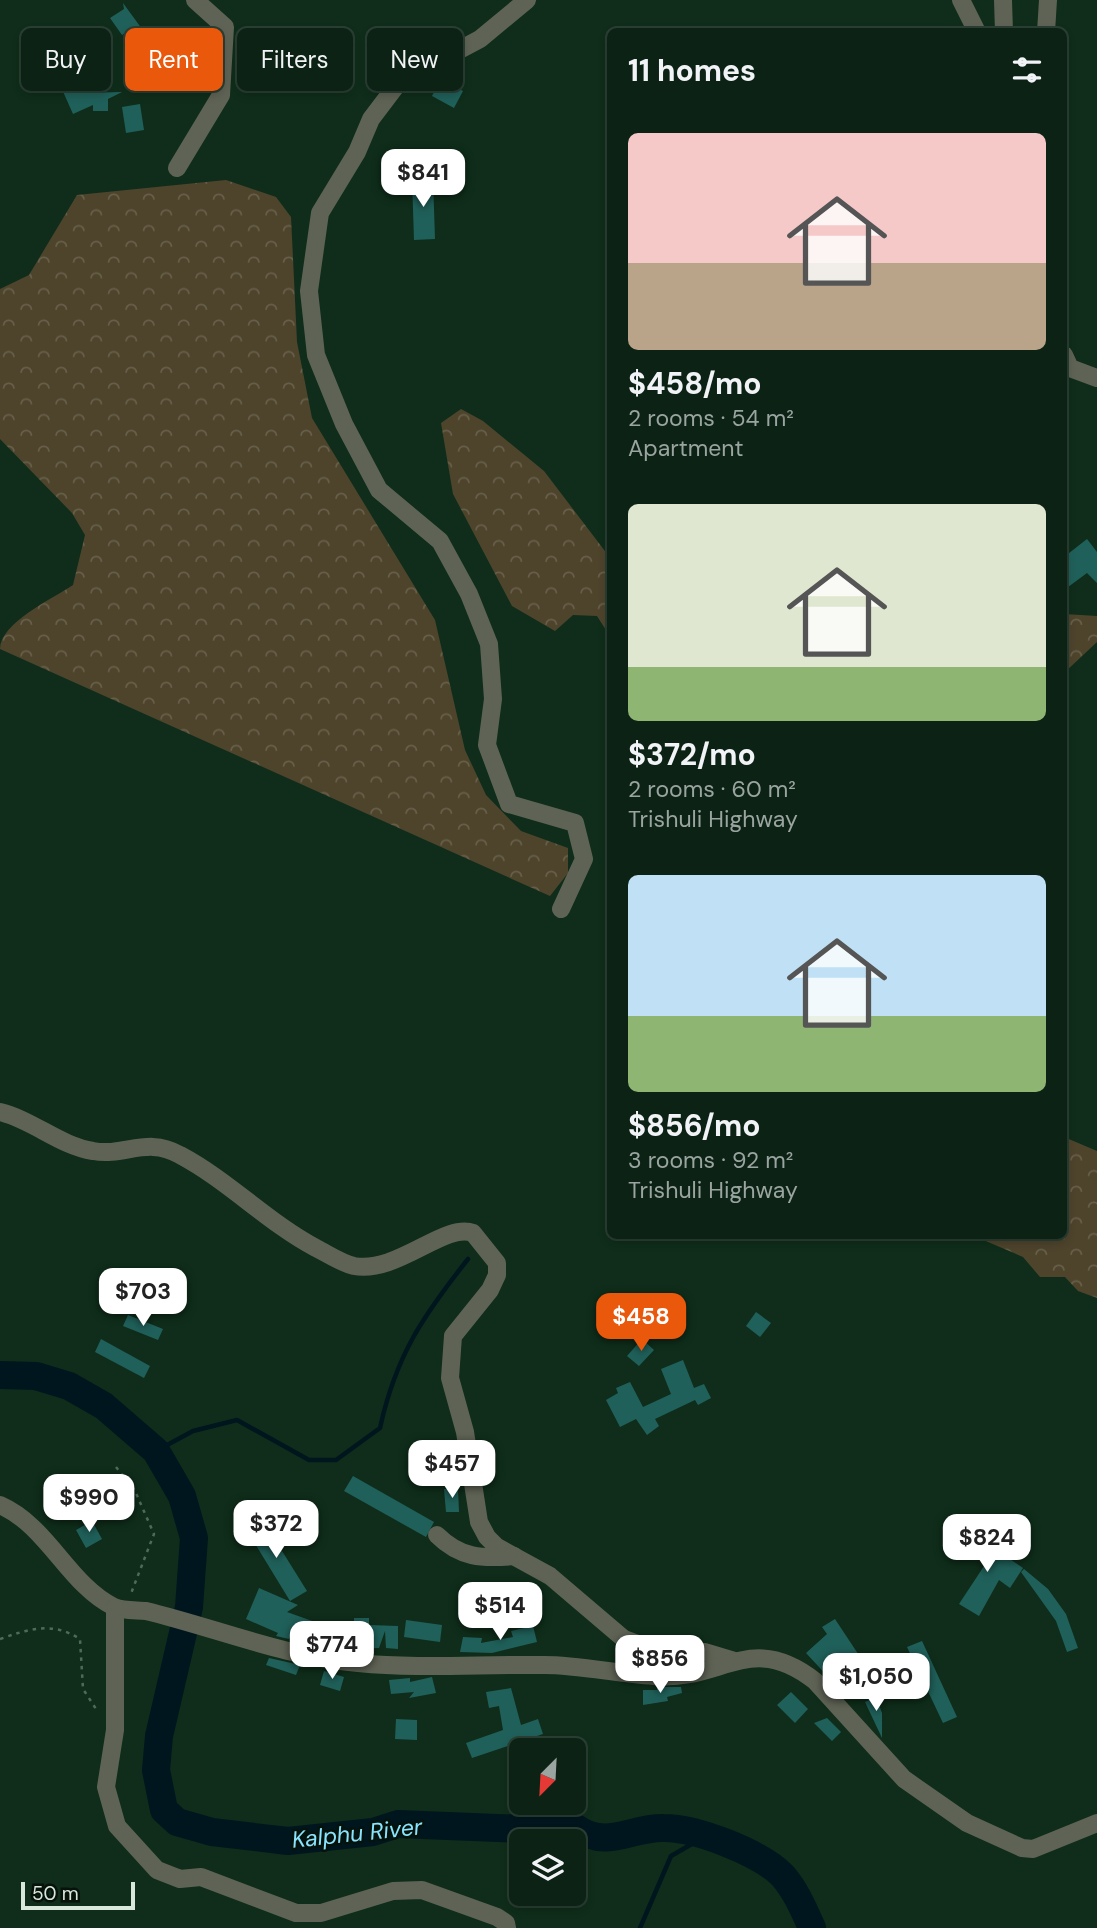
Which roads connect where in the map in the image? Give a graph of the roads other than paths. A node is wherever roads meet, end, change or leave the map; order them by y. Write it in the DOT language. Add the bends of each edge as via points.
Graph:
graph roads {
  1 [pos="195,0"];
  2 [pos="527,0"];
  3 [pos="961,0"];
  4 [pos="1003,0"];
  5 [pos="1048,0"];
  6 [pos="975,28"];
  7 [pos="1004,28"];
  8 [pos="1046,28"];
  9 [pos="177,168"];
  10 [pos="1067,362"];
  11 [pos="1097,378"];
  12 [pos="561,909"];
  13 [pos="0,1112"];
  14 [pos="0,1506"];
  15 [pos="437,1535"];
  16 [pos="513,1556"];
  17 [pos="130,1609"];
  18 [pos="735,1661"];
  19 [pos="1097,1823"];
  20 [pos="507,1928"];
  1 -- 9 [label="street" via="225,27 221,95"];
  2 -- 12 [label="street" via="480,39 399,82 371,119 320,213 309,291 316,355 344,424 379,490 440,541 469,594 489,645 493,699 487,745 509,804 575,823 584,859"];
  3 -- 6 [label="street"];
  4 -- 7 [label="street"];
  5 -- 8 [label="street"];
  10 -- 11 [label="street" via="1070,368"];
  13 -- 16 [label="street" via="94,1152 166,1148 206,1171 289,1232 354,1266 392,1262 454,1231 473,1233 497,1264 497,1275 453,1336 450,1378 466,1432 479,1522 488,1537"];
  14 -- 17 [label="street" via="25,1521 83,1583"];
  15 -- 16 [label="street" via="462,1555"];
  16 -- 18 [label="street" via="550,1576 624,1639 662,1653 705,1652"];
  17 -- 18 [label="street" via="357,1663 547,1665 657,1677 700,1673"];
  17 -- 20 [label="street" via="106,1787 117,1826 157,1870 180,1879 201,1877 296,1913 321,1913 393,1891 422,1890 497,1917"];
  18 -- 19 [label="street" via="775,1657 800,1669 904,1779 967,1823 1022,1848 1049,1844"];
}
